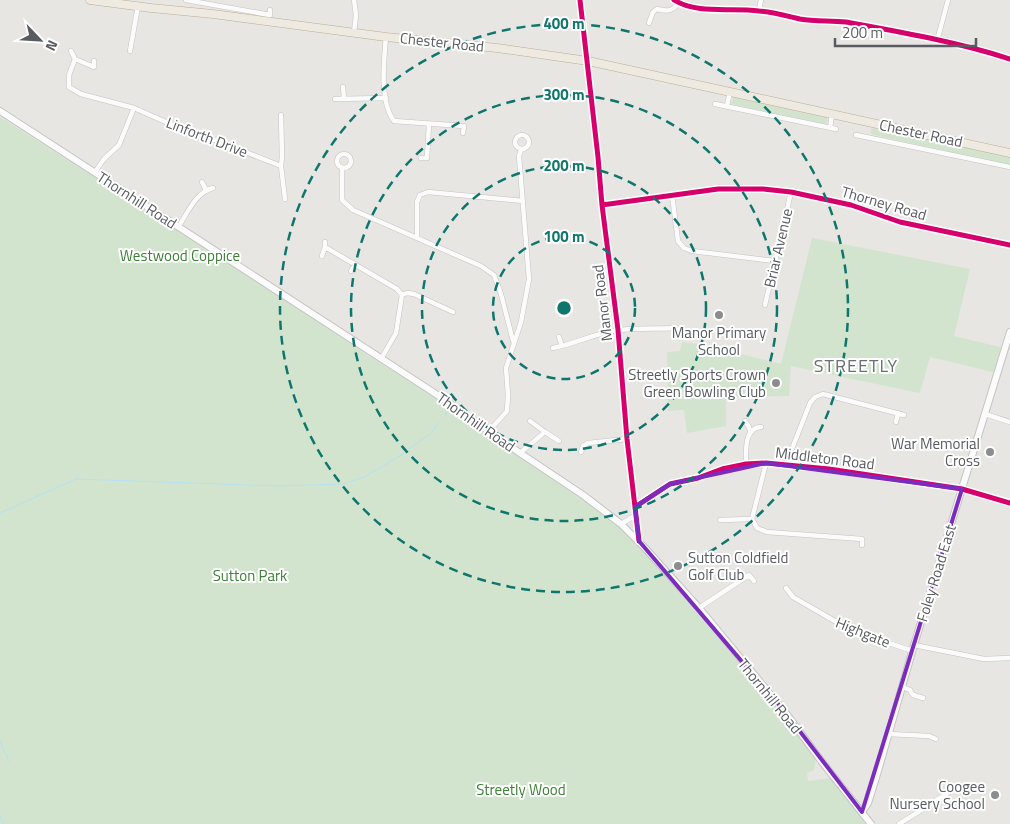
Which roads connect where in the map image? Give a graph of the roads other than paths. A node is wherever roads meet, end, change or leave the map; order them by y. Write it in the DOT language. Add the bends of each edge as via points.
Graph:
graph roads {
  1 [pos="90,0"];
  2 [pos="186,0"];
  3 [pos="354,0"];
  4 [pos="580,0"];
  5 [pos="674,0"];
  6 [pos="761,0"];
  7 [pos="948,0"];
  8 [pos="210,2"];
  9 [pos="679,3"];
  10 [pos="152,4"];
  11 [pos="138,6"];
  12 [pos="270,10"];
  13 [pos="758,10"];
  14 [pos="649,22"];
  15 [pos="354,32"];
  16 [pos="386,36"];
  17 [pos="937,41"];
  18 [pos="124,46"];
  19 [pos="71,51"];
  20 [pos="75,59"];
  21 [pos="1010,59"];
  22 [pos="94,61"];
  23 [pos="588,61"];
  24 [pos="343,87"];
  25 [pos="730,91"];
  26 [pos="335,98"];
  27 [pos="344,98"];
  28 [pos="386,98"];
  29 [pos="715,104"];
  30 [pos="727,106"];
  31 [pos="134,108"];
  32 [pos="0,111"];
  33 [pos="832,114"];
  34 [pos="279,119"];
  35 [pos="429,124"];
  36 [pos="463,133"];
  37 [pos="856,135"];
  38 [pos="521,150"];
  39 [pos="1010,152"];
  40 [pos="421,158"];
  41 [pos="281,166"];
  42 [pos="1010,167"];
  43 [pos="342,169"];
  44 [pos="95,172"];
  45 [pos="202,182"];
  46 [pos="213,188"];
  47 [pos="206,190"];
  48 [pos="791,192"];
  49 [pos="672,195"];
  50 [pos="285,199"];
  51 [pos="523,201"];
  52 [pos="602,205"];
  53 [pos="179,226"];
  54 [pos="417,238"];
  55 [pos="1010,245"];
  56 [pos="322,256"];
  57 [pos="775,262"];
  58 [pos="355,264"];
  59 [pos="351,271"];
  60 [pos="384,281"];
  61 [pos="381,288"];
  62 [pos="402,296"];
  63 [pos="765,305"];
  64 [pos="453,312"];
  65 [pos="618,330"];
  66 [pos="1010,332"];
  67 [pos="676,333"];
  68 [pos="559,337"];
  69 [pos="514,342"];
  70 [pos="562,346"];
  71 [pos="553,348"];
  72 [pos="1007,352"];
  73 [pos="381,359"];
  74 [pos="898,413"];
  75 [pos="985,414"];
  76 [pos="904,415"];
  77 [pos="530,421"];
  78 [pos="745,422"];
  79 [pos="896,422"];
  80 [pos="1010,422"];
  81 [pos="760,427"];
  82 [pos="489,430"];
  83 [pos="750,431"];
  84 [pos="545,432"];
  85 [pos="627,439"];
  86 [pos="559,442"];
  87 [pos="581,452"];
  88 [pos="520,453"];
  89 [pos="766,462"];
  90 [pos="746,464"];
  91 [pos="786,464"];
  92 [pos="962,489"];
  93 [pos="1010,503"];
  94 [pos="635,507"];
  95 [pos="636,515"];
  96 [pos="752,519"];
  97 [pos="720,520"];
  98 [pos="621,524"];
  99 [pos="862,539"];
  100 [pos="638,541"];
  101 [pos="754,581"];
  102 [pos="786,588"];
  103 [pos="795,589"];
  104 [pos="790,594"];
  105 [pos="699,608"];
  106 [pos="913,648"];
  107 [pos="1010,658"];
  108 [pos="902,687"];
  109 [pos="923,698"];
  110 [pos="888,734"];
  111 [pos="936,739"];
  112 [pos="948,793"];
  113 [pos="928,805"];
  114 [pos="923,809"];
  115 [pos="862,812"];
  116 [pos="870,822"];
  117 [pos="899,824"];
  1 -- 11 [label="highway, Chester Road"];
  2 -- 8 [label="street"];
  3 -- 15 [label="street"];
  4 -- 23 [label="street, Manor Road"];
  5 -- 9 [label="street"];
  6 -- 13 [label="street"];
  7 -- 17 [label="street"];
  8 -- 12 [label="street" via="270,15"];
  9 -- 13 [label="street" via="701,9"];
  9 -- 14 [label="street" via="672,10 657,9"];
  10 -- 11 [label="highway, Chester Road"];
  10 -- 15 [label="highway, Chester Road"];
  11 -- 18 [label="street" via="131,49"];
  13 -- 17 [label="street" via="801,19 843,22"];
  15 -- 16 [label="highway, Chester Road"];
  16 -- 23 [label="highway, Chester Road"];
  16 -- 28 [label="street" via="383,68"];
  17 -- 21 [label="street"];
  19 -- 20 [label="street"];
  20 -- 22 [label="street" via="94,67"];
  20 -- 31 [label="street, Linforth Drive" via="68,87 81,94"];
  23 -- 25 [label="highway, Chester Road"];
  23 -- 52 [label="street, Manor Road"];
  24 -- 27 [label="street"];
  25 -- 30 [label="street"];
  25 -- 33 [label="highway, Chester Road"];
  26 -- 27 [label="street"];
  27 -- 28 [label="street"];
  28 -- 35 [label="street" via="394,121"];
  29 -- 30 [label="street"];
  30 -- 33 [label="street" via="833,128"];
  31 -- 41 [label="street, Linforth Drive"];
  31 -- 44 [label="street" via="119,145"];
  32 -- 44 [label="main road, Thornhill Road"];
  33 -- 39 [label="highway, Chester Road"];
  34 -- 41 [label="street"];
  35 -- 36 [label="street" via="464,126"];
  35 -- 40 [label="street" via="427,158"];
  37 -- 42 [label="street, Chester Road" via="867,134"];
  38 -- 51 [label="street"];
  41 -- 50 [label="street" via="281,192"];
  43 -- 54 [label="street" via="342,200 346,205"];
  44 -- 53 [label="main road, Thornhill Road"];
  45 -- 47 [label="street"];
  46 -- 47 [label="street"];
  47 -- 53 [label="street"];
  48 -- 49 [label="street, Thorney Road" via="718,189"];
  48 -- 55 [label="street, Thorney Road" via="851,205 900,222"];
  48 -- 57 [label="street, Briar Avenue"];
  49 -- 52 [label="street, Thorney Road"];
  49 -- 57 [label="street" via="678,241 684,248"];
  51 -- 54 [label="street" via="428,192 420,195 417,202"];
  51 -- 69 [label="street" via="529,279"];
  52 -- 65 [label="street, Manor Road"];
  53 -- 73 [label="main road, Thornhill Road"];
  54 -- 69 [label="street" via="494,275"];
  56 -- 58 [label="street" via="325,245"];
  57 -- 63 [label="street, Briar Avenue"];
  58 -- 59 [label="street"];
  58 -- 60 [label="street"];
  60 -- 61 [label="street"];
  60 -- 62 [label="street" via="397,288"];
  62 -- 64 [label="street" via="414,294 437,308"];
  62 -- 73 [label="street" via="396,333"];
  65 -- 67 [label="street" via="677,328"];
  65 -- 70 [label="street"];
  65 -- 85 [label="street, Manor Road"];
  66 -- 72 [label="main road, Foley Road East"];
  68 -- 70 [label="street"];
  69 -- 82 [label="street" via="506,368 507,411"];
  70 -- 71 [label="street"];
  72 -- 75 [label="main road, Foley Road East"];
  73 -- 82 [label="main road, Thornhill Road"];
  74 -- 76 [label="street"];
  74 -- 79 [label="street"];
  74 -- 91 [label="street" via="823,394 815,397"];
  75 -- 80 [label="street"];
  75 -- 92 [label="main road, Foley Road East"];
  77 -- 84 [label="street"];
  78 -- 83 [label="street"];
  81 -- 83 [label="street"];
  82 -- 88 [label="main road, Thornhill Road"];
  83 -- 90 [label="street"];
  84 -- 86 [label="street"];
  84 -- 88 [label="street"];
  85 -- 87 [label="street" via="588,444"];
  85 -- 94 [label="street, Manor Road"];
  88 -- 98 [label="main road, Thornhill Road" via="583,494"];
  89 -- 90 [label="street, Middleton Road"];
  89 -- 91 [label="street, Middleton Road"];
  89 -- 96 [label="street"];
  90 -- 94 [label="street, Middleton Road" via="670,484"];
  91 -- 92 [label="street, Middleton Road"];
  92 -- 93 [label="street, Middleton Road"];
  92 -- 106 [label="main road, Foley Road East"];
  94 -- 95 [label="street, Manor Road"];
  95 -- 98 [label="street"];
  95 -- 100 [label="street, Manor Road"];
  96 -- 97 [label="street"];
  96 -- 99 [label="street" via="761,530"];
  98 -- 100 [label="main road, Thornhill Road"];
  100 -- 105 [label="main road, Thornhill Road"];
  101 -- 105 [label="street" via="749,575"];
  102 -- 104 [label="street, Highgate"];
  103 -- 104 [label="street"];
  104 -- 106 [label="street, Highgate" via="852,631"];
  105 -- 115 [label="main road, Thornhill Road"];
  106 -- 107 [label="street" via="984,659"];
  106 -- 108 [label="main road, Foley Road East"];
  108 -- 109 [label="street"];
  108 -- 110 [label="main road, Foley Road East"];
  110 -- 111 [label="street"];
  110 -- 115 [label="main road, Foley Road East" via="868,803"];
  112 -- 113 [label="street"];
  114 -- 117 [label="street"];
  115 -- 116 [label="main road, Thornhill Road"];
}
